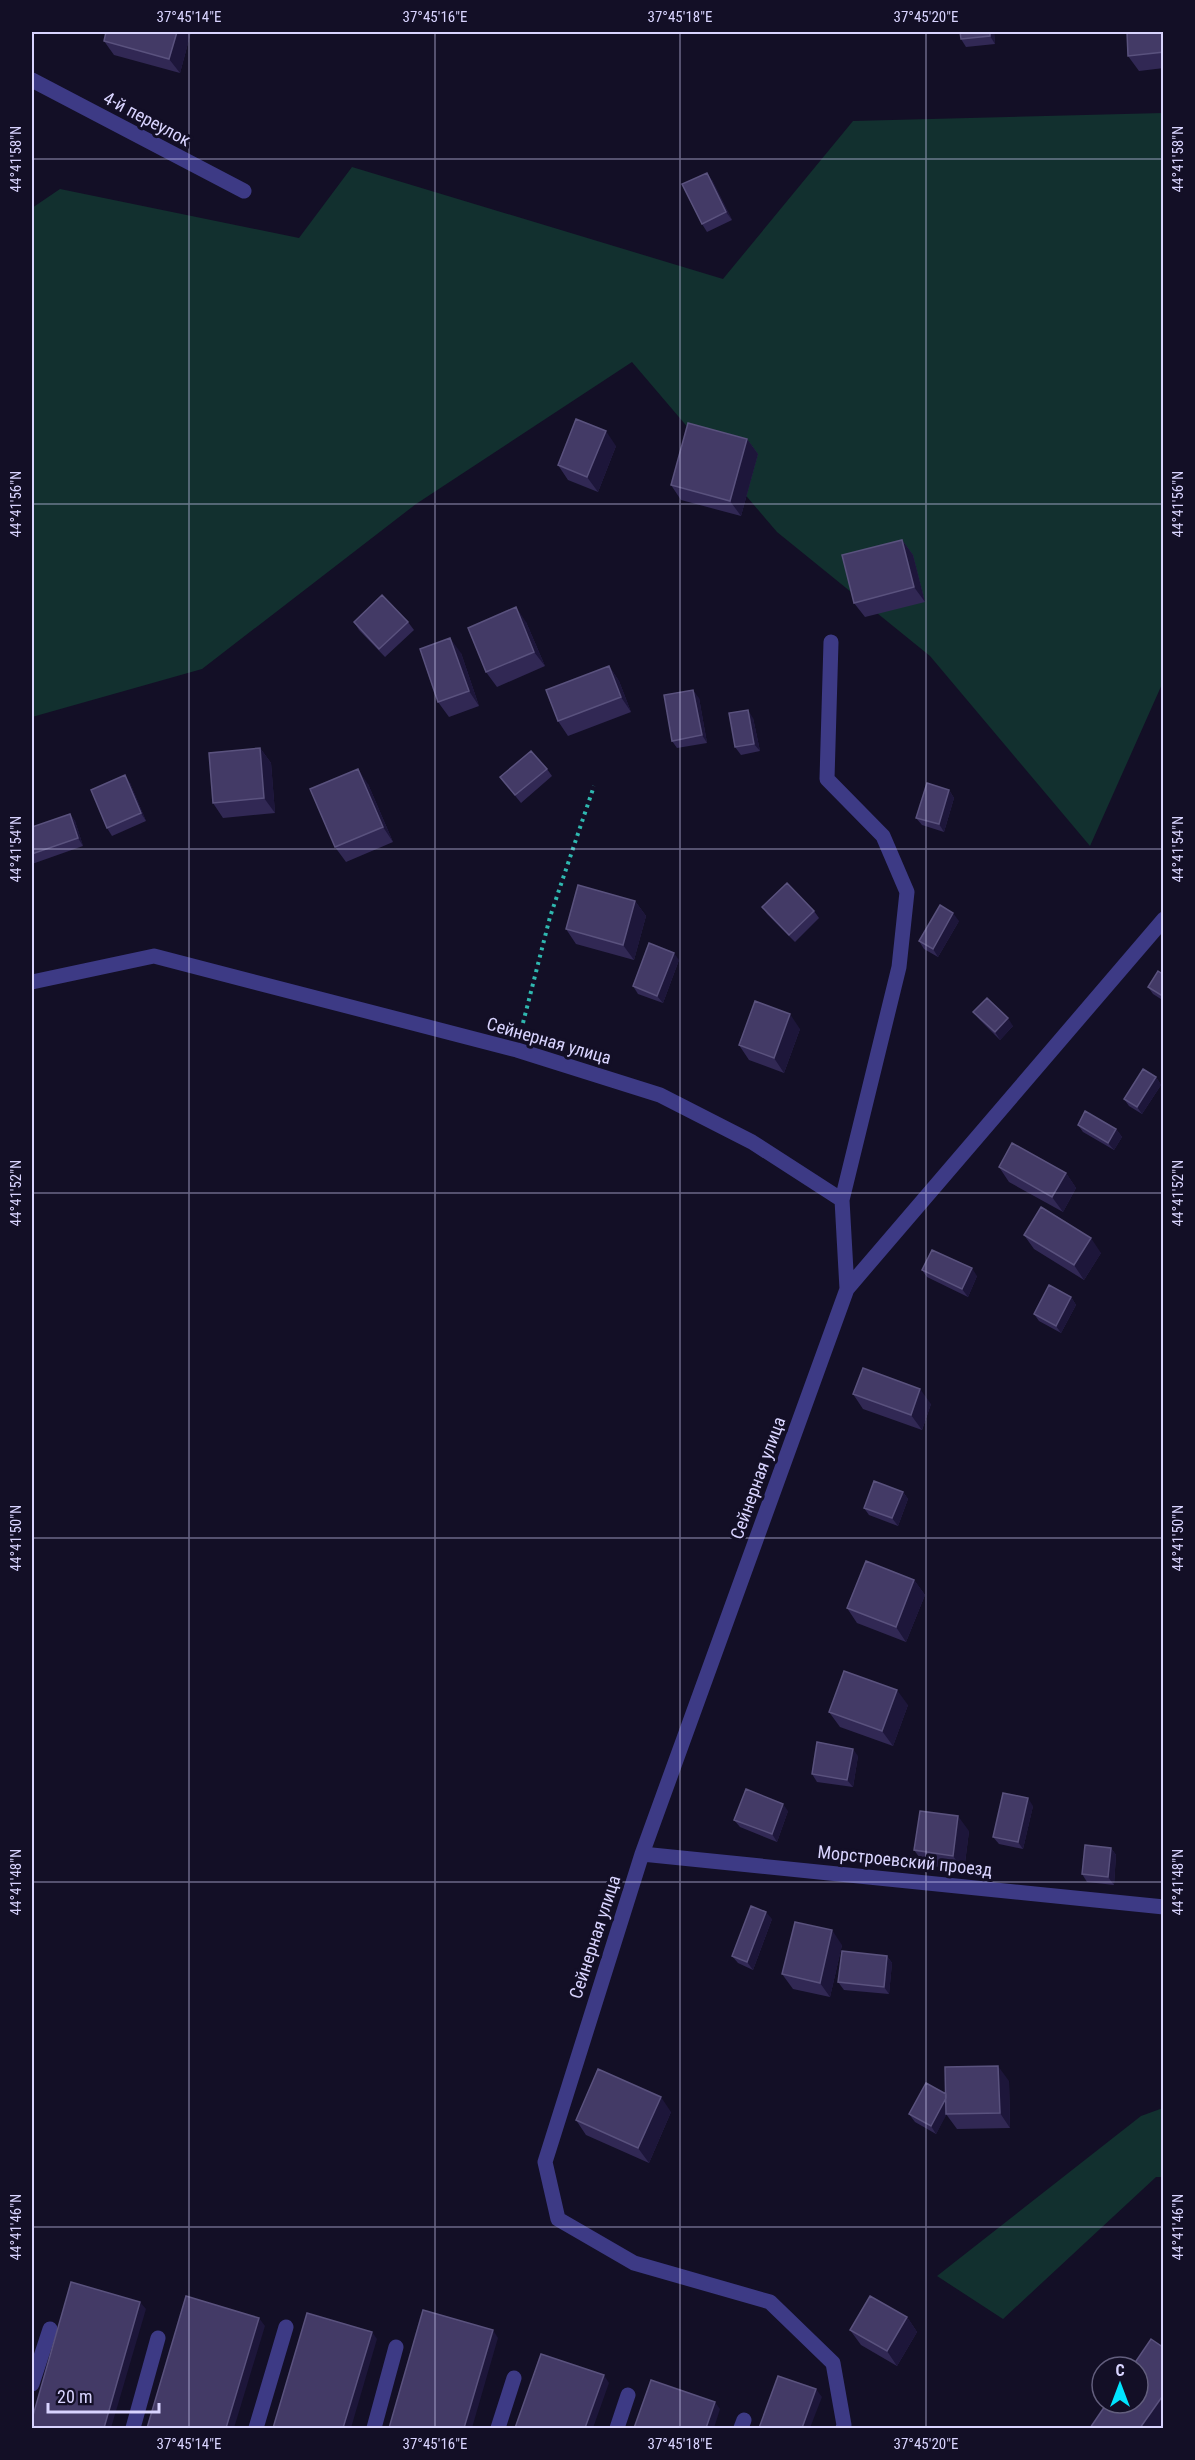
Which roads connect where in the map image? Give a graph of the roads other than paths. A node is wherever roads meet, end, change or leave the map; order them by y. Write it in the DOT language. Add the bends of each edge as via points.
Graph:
graph roads {
  1 [pos="32,80"];
  2 [pos="244,191"];
  3 [pos="831,642"];
  4 [pos="1164,919"];
  5 [pos="32,982"];
  6 [pos="842,1200"];
  7 [pos="847,1289"];
  8 [pos="642,1854"];
  9 [pos="1164,1907"];
  10 [pos="286,2327"];
  11 [pos="50,2329"];
  12 [pos="158,2338"];
  13 [pos="396,2347"];
  14 [pos="514,2378"];
  15 [pos="32,2384"];
  16 [pos="628,2395"];
  17 [pos="133,2428"];
  18 [pos="256,2428"];
  19 [pos="374,2428"];
  20 [pos="498,2428"];
  21 [pos="617,2428"];
  22 [pos="843,2428"];
  1 -- 2 [label="lane, 4-й переулок"];
  3 -- 6 [label="lane" via="827,779 883,836 907,892 900,967"];
  4 -- 7 [label="lane"];
  5 -- 6 [label="lane, Сейнерная улица" via="154,956 517,1050 660,1095 752,1142"];
  6 -- 7 [label="lane, Сейнерная улица"];
  7 -- 8 [label="lane, Сейнерная улица"];
  8 -- 9 [label="lane, Морстроевский проезд"];
  8 -- 22 [label="lane, Сейнерная улица" via="545,2162 558,2219 634,2263 770,2302 833,2363"];
  10 -- 18 [label="lane"];
  11 -- 15 [label="lane"];
  12 -- 17 [label="lane"];
  13 -- 19 [label="lane"];
  14 -- 20 [label="lane"];
  16 -- 21 [label="lane"];
}
